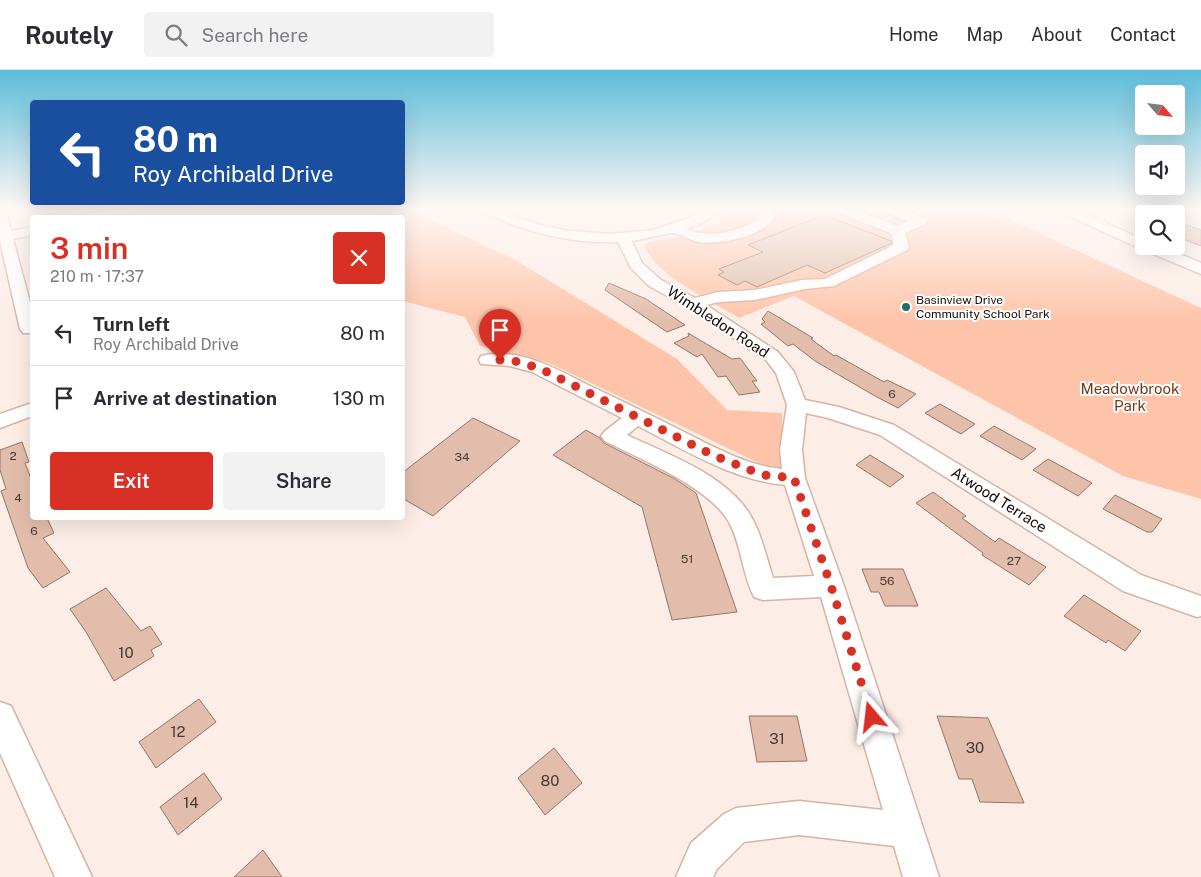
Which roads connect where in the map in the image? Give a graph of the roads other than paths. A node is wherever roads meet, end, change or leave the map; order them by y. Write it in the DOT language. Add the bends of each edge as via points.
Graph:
graph roads {
  1 [pos="6,247"];
  2 [pos="627,247"];
  3 [pos="902,247"];
  4 [pos="1170,255"];
  5 [pos="1201,268"];
  6 [pos="693,304"];
  7 [pos="29,329"];
  8 [pos="488,360"];
  9 [pos="797,405"];
  10 [pos="30,410"];
  11 [pos="637,417"];
  12 [pos="0,421"];
  13 [pos="794,478"];
  14 [pos="831,586"];
  15 [pos="1197,606"];
  16 [pos="0,717"];
  17 [pos="907,830"];
  18 [pos="74,877"];
  19 [pos="694,877"];
  20 [pos="921,877"];
  1 -- 7 [label="street"];
  2 -- 6 [label="street, Wimbledon Road" via="636,265 655,283"];
  3 -- 6 [label="street" via="828,283 755,295 718,297"];
  4 -- 5 [label="street"];
  6 -- 9 [label="street, Wimbledon Road" via="772,356 785,372"];
  8 -- 11 [label="street" via="511,360 539,368"];
  9 -- 13 [label="street, Wimbledon Road" via="791,450"];
  9 -- 15 [label="street, Atwood Terrace" via="860,419 887,430 1132,583"];
  10 -- 12 [label="street"];
  11 -- 13 [label="street" via="715,456 763,475"];
  11 -- 14 [label="street" via="612,436 723,496 740,518 763,589"];
  13 -- 14 [label="street, Wimbledon Road"];
  14 -- 17 [label="street, Wimbledon Road"];
  16 -- 18 [label="street"];
  17 -- 19 [label="street" via="799,818 736,826 704,856"];
  17 -- 20 [label="street, Wimbledon Road"];
}
